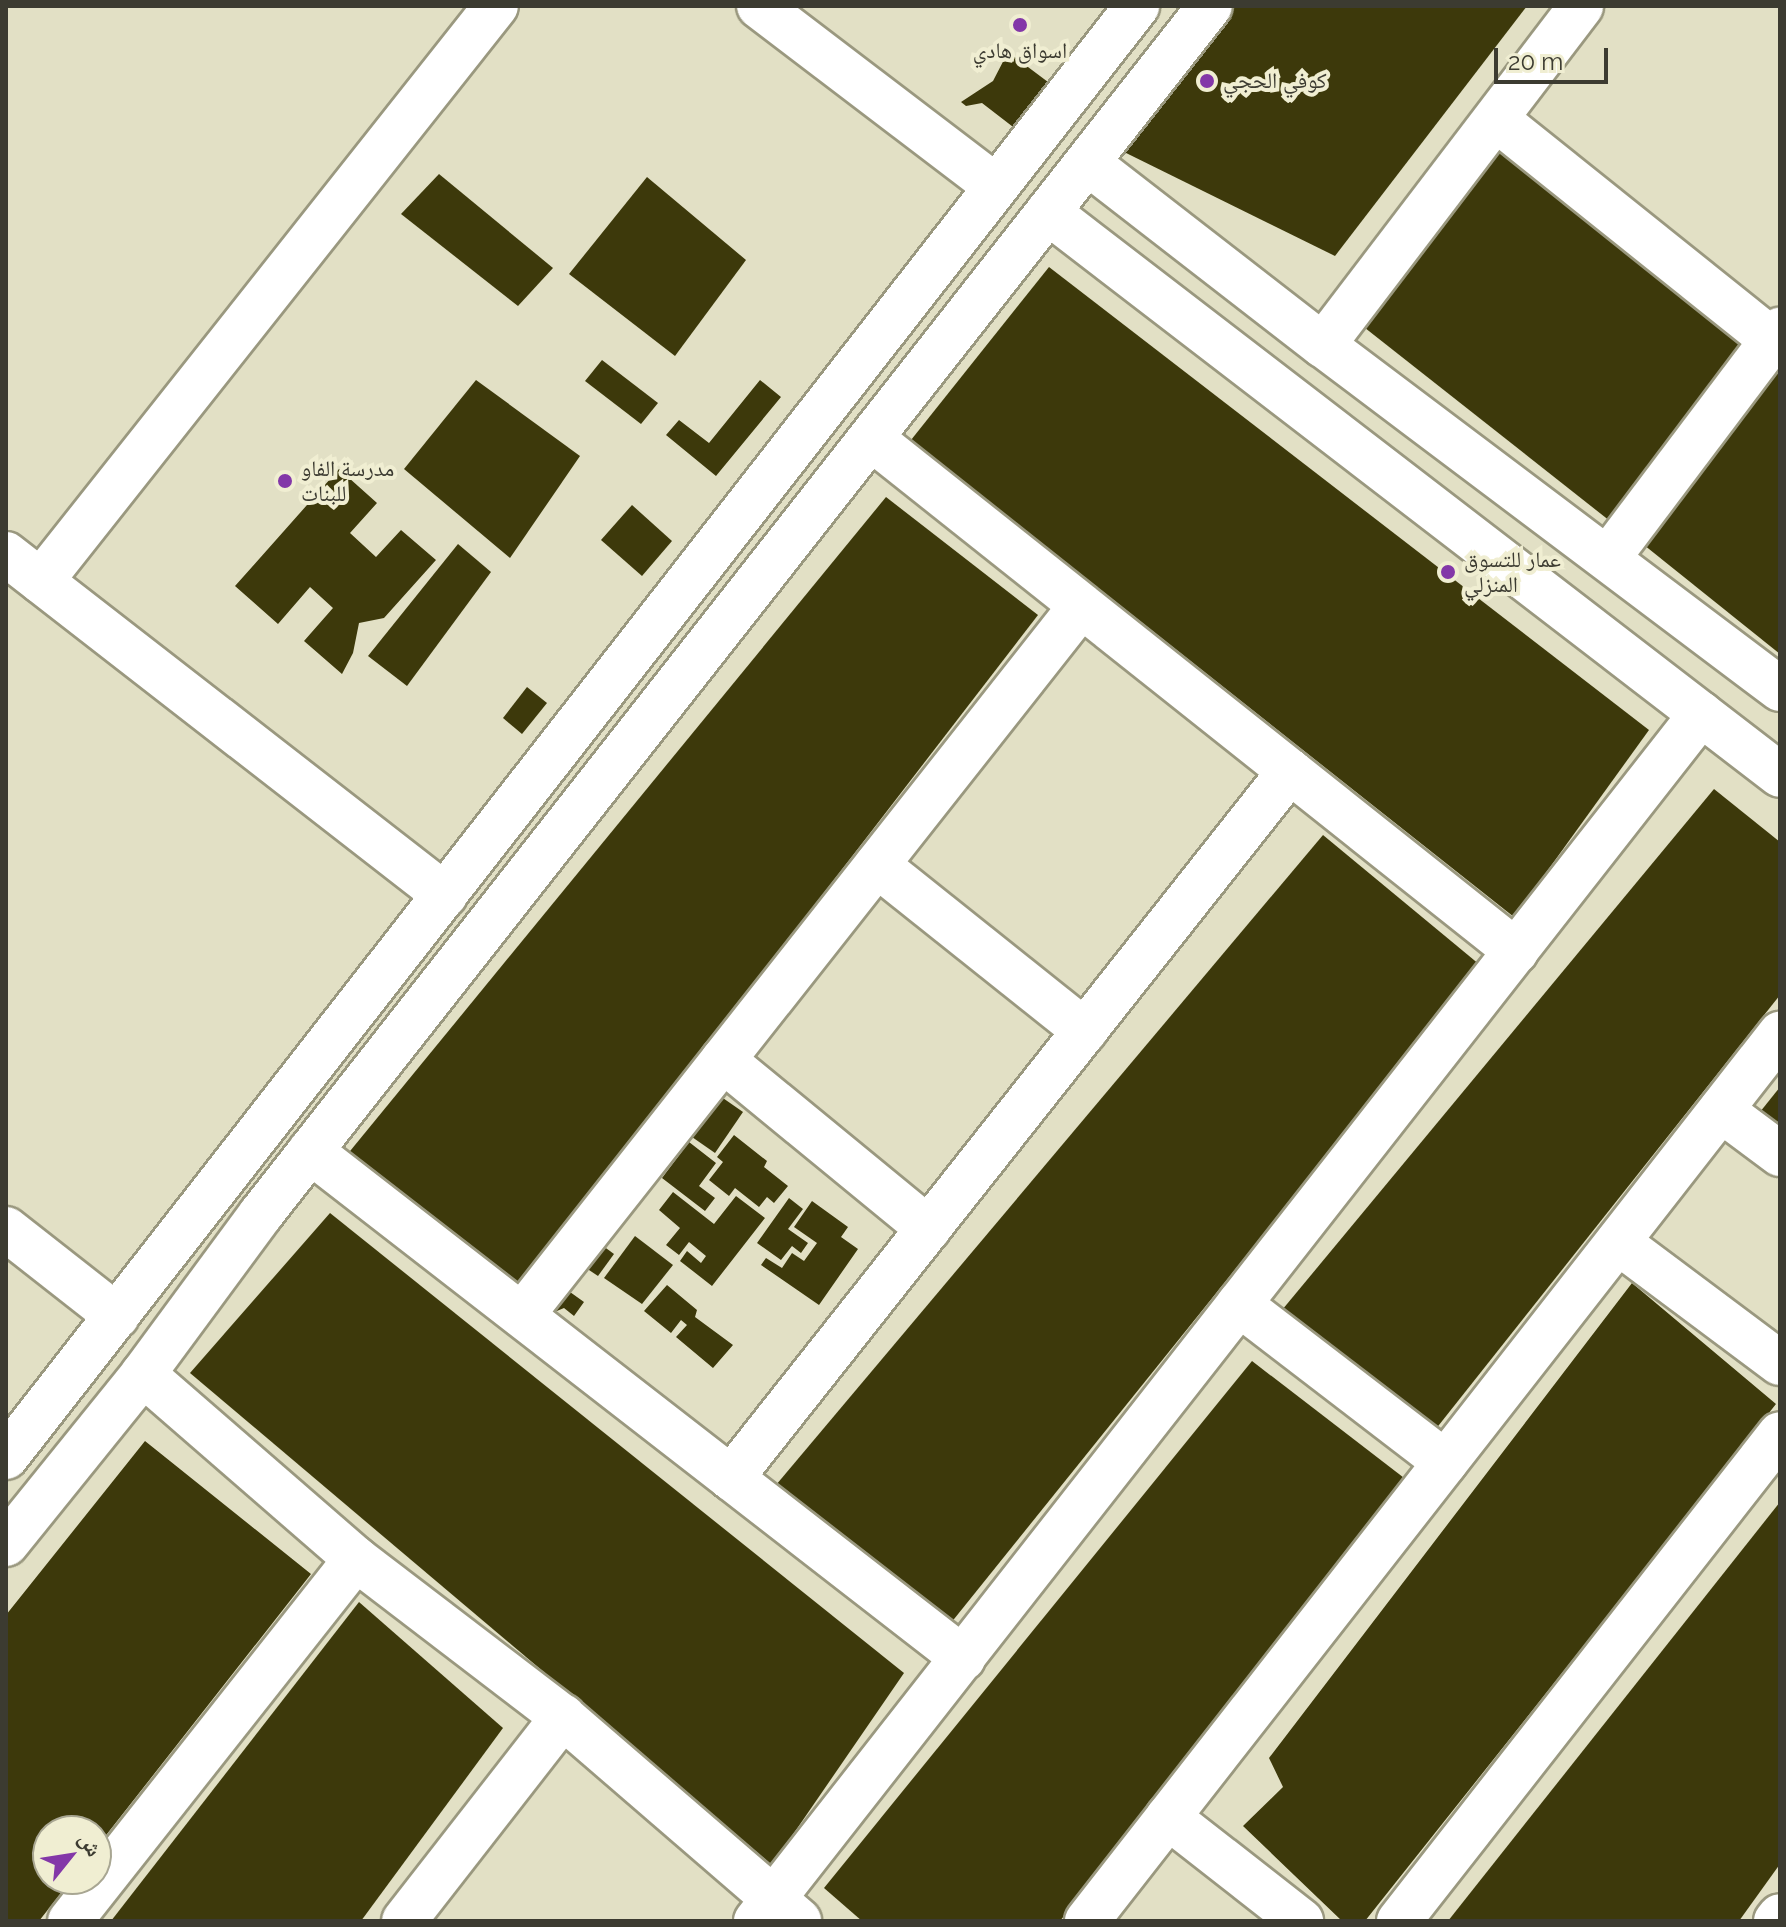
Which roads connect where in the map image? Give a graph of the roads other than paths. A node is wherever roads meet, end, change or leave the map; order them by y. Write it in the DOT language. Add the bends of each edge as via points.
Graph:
graph roads {
  1 [pos="496,6"];
  2 [pos="759,6"];
  3 [pos="1137,6"];
  4 [pos="1210,6"];
  5 [pos="1581,6"];
  6 [pos="1496,119"];
  7 [pos="1088,163"];
  8 [pos="995,186"];
  9 [pos="1048,212"];
  10 [pos="1776,335"];
  11 [pos="1323,345"];
  12 [pos="872,439"];
  13 [pos="6,554"];
  14 [pos="1608,558"];
  15 [pos="41,581"];
  16 [pos="1081,606"];
  17 [pos="1780,689"];
  18 [pos="1701,714"];
  19 [pos="1290,771"];
  20 [pos="1780,775"];
  21 [pos="877,865"];
  22 [pos="445,895"];
  23 [pos="1516,951"];
  24 [pos="1085,1031"];
  25 [pos="1780,1034"];
  26 [pos="723,1060"];
  27 [pos="1721,1110"];
  28 [pos="310,1151"];
  29 [pos="243,1154"];
  30 [pos="1780,1154"];
  31 [pos="280,1190"];
  32 [pos="193,1218"];
  33 [pos="6,1229"];
  34 [pos="929,1229"];
  35 [pos="1618,1242"];
  36 [pos="233,1252"];
  37 [pos="1239,1304"];
  38 [pos="522,1315"];
  39 [pos="117,1316"];
  40 [pos="1780,1363"];
  41 [pos="143,1374"];
  42 [pos="1780,1434"];
  43 [pos="6,1457"];
  44 [pos="1445,1462"];
  45 [pos="731,1478"];
  46 [pos="6,1544"];
  47 [pos="356,1559"];
  48 [pos="963,1658"];
  49 [pos="563,1717"];
  50 [pos="1168,1817"];
  51 [pos="776,1914"];
  52 [pos="1780,1916"];
  53 [pos="70,1921"];
  54 [pos="404,1921"];
  55 [pos="1087,1921"];
  56 [pos="1301,1921"];
  57 [pos="1399,1921"];
  58 [pos="1776,1921"];
  1 -- 15 [label="street"];
  2 -- 8 [label="street"];
  3 -- 8 [label="street"];
  4 -- 7 [label="street"];
  5 -- 6 [label="street"];
  6 -- 10 [label="street"];
  6 -- 11 [label="street"];
  7 -- 9 [label="street"];
  7 -- 11 [label="street"];
  8 -- 22 [label="street"];
  9 -- 12 [label="street"];
  9 -- 18 [label="street"];
  10 -- 14 [label="street"];
  11 -- 14 [label="street"];
  12 -- 16 [label="street"];
  12 -- 28 [label="street"];
  13 -- 15 [label="street"];
  14 -- 17 [label="street"];
  15 -- 22 [label="street"];
  16 -- 19 [label="street"];
  16 -- 21 [label="street"];
  18 -- 20 [label="street"];
  18 -- 23 [label="street"];
  19 -- 23 [label="street"];
  19 -- 24 [label="street"];
  21 -- 24 [label="street"];
  21 -- 26 [label="street"];
  22 -- 29 [label="street"];
  23 -- 37 [label="street"];
  24 -- 34 [label="street"];
  25 -- 27 [label="street"];
  26 -- 34 [label="street"];
  26 -- 38 [label="street"];
  27 -- 30 [label="street"];
  27 -- 35 [label="street"];
  28 -- 31 [label="street"];
  28 -- 38 [label="street"];
  29 -- 31 [label="street" via="258,1187"];
  29 -- 32 [label="street"];
  31 -- 36 [label="street"];
  32 -- 36 [label="street" via="207,1216 224,1223"];
  32 -- 39 [label="street"];
  33 -- 39 [label="street"];
  34 -- 45 [label="street"];
  35 -- 40 [label="street"];
  35 -- 44 [label="street"];
  36 -- 41 [label="street"];
  37 -- 44 [label="street"];
  37 -- 48 [label="street"];
  38 -- 45 [label="street"];
  39 -- 43 [label="street"];
  41 -- 46 [label="street"];
  41 -- 47 [label="street"];
  42 -- 57 [label="street"];
  44 -- 50 [label="street"];
  45 -- 48 [label="street"];
  47 -- 49 [label="street"];
  47 -- 53 [label="street"];
  48 -- 51 [label="street"];
  49 -- 51 [label="street"];
  49 -- 54 [label="street"];
  50 -- 55 [label="street"];
  50 -- 56 [label="street"];
  52 -- 58 [label="street"];
}
